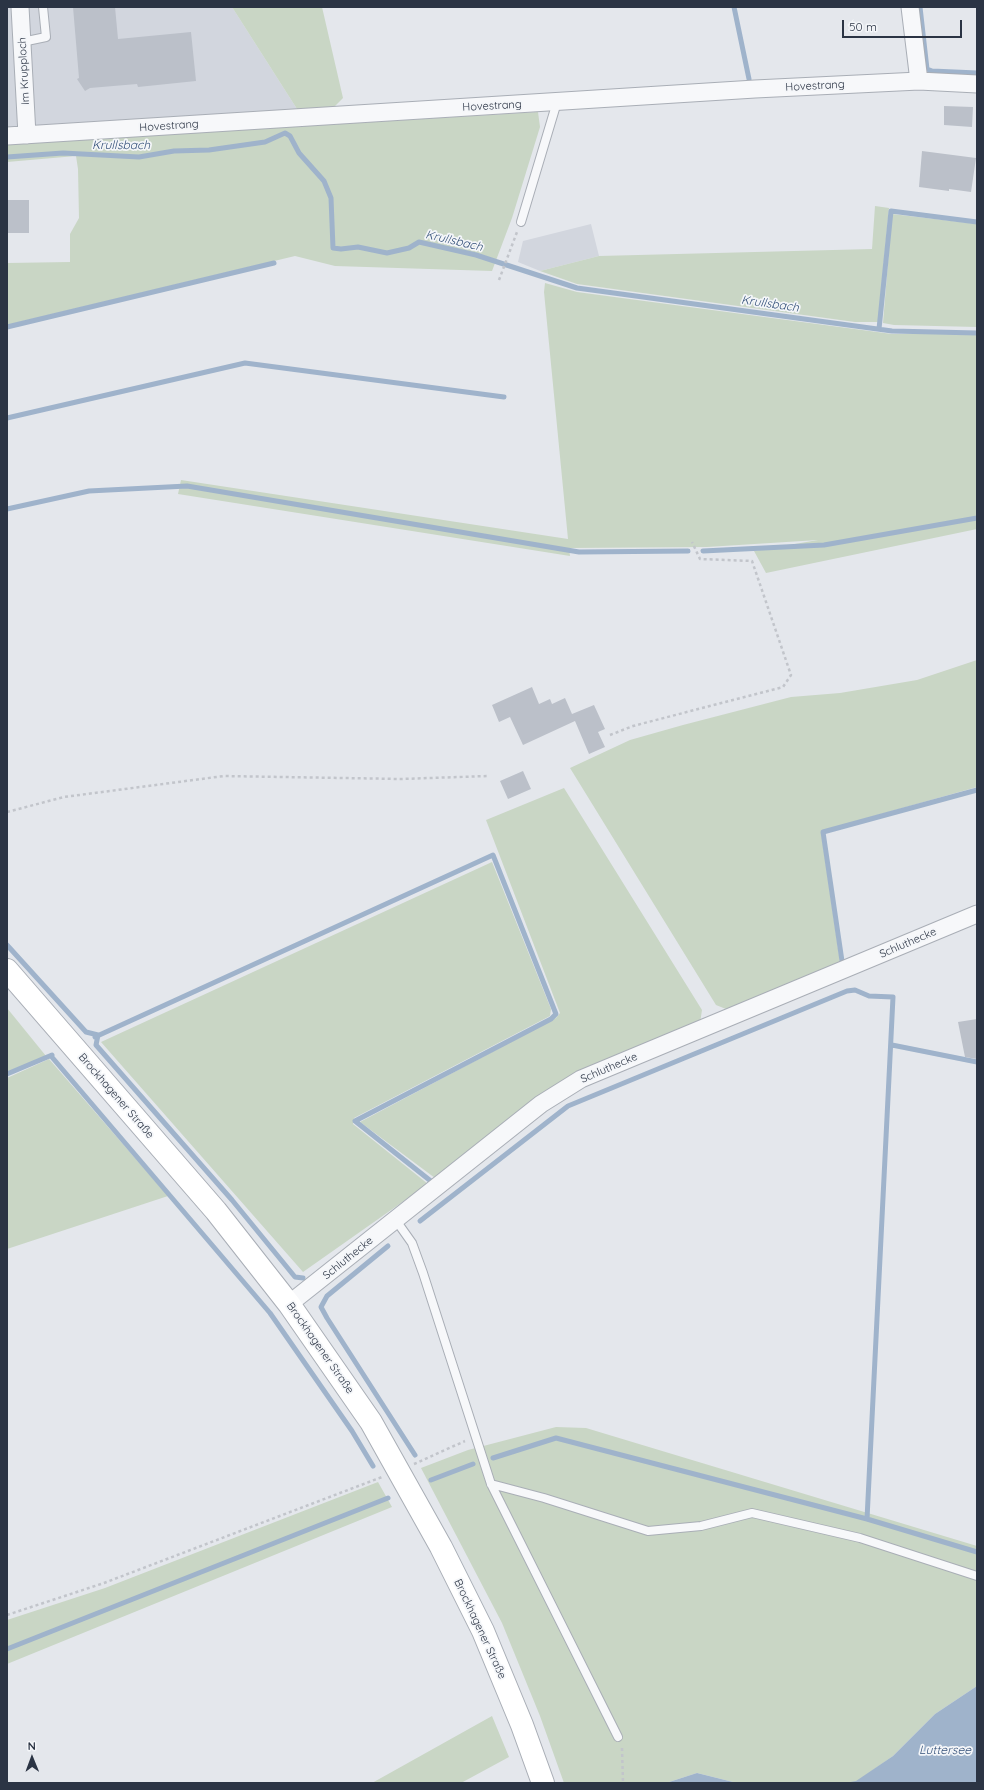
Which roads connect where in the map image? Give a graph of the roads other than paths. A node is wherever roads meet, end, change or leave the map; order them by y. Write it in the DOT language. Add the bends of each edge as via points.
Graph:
graph roads {
  1 [pos="20,7"];
  2 [pos="43,7"];
  3 [pos="910,7"];
  4 [pos="22,42"];
  5 [pos="919,81"];
  6 [pos="977,84"];
  7 [pos="557,102"];
  8 [pos="27,135"];
  9 [pos="7,136"];
  10 [pos="521,222"];
  11 [pos="977,914"];
  12 [pos="7,970"];
  13 [pos="395,1219"];
  14 [pos="289,1304"];
  15 [pos="491,1484"];
  16 [pos="977,1576"];
  17 [pos="618,1737"];
  18 [pos="544,1783"];
  1 -- 4 [label="street, Im Krupploch"];
  2 -- 4 [label="lane" via="46,36"];
  3 -- 5 [label="street"];
  4 -- 8 [label="street, Im Krupploch"];
  5 -- 6 [label="street, Hovestrang"];
  5 -- 7 [label="street, Hovestrang"];
  7 -- 8 [label="street, Hovestrang"];
  7 -- 10 [label="lane"];
  8 -- 9 [label="street, Hovestrang"];
  11 -- 13 [label="street, Schluthecke" via="581,1079 541,1104"];
  12 -- 14 [label="main road, Brockhagener Straße" via="216,1210"];
  13 -- 14 [label="street, Schluthecke"];
  13 -- 15 [label="lane" via="412,1244 423,1273"];
  14 -- 18 [label="main road, Brockhagener Straße" via="371,1422 442,1547 483,1631"];
  15 -- 16 [label="lane" via="648,1531 701,1526 752,1513 860,1538"];
  15 -- 17 [label="lane"];
}
